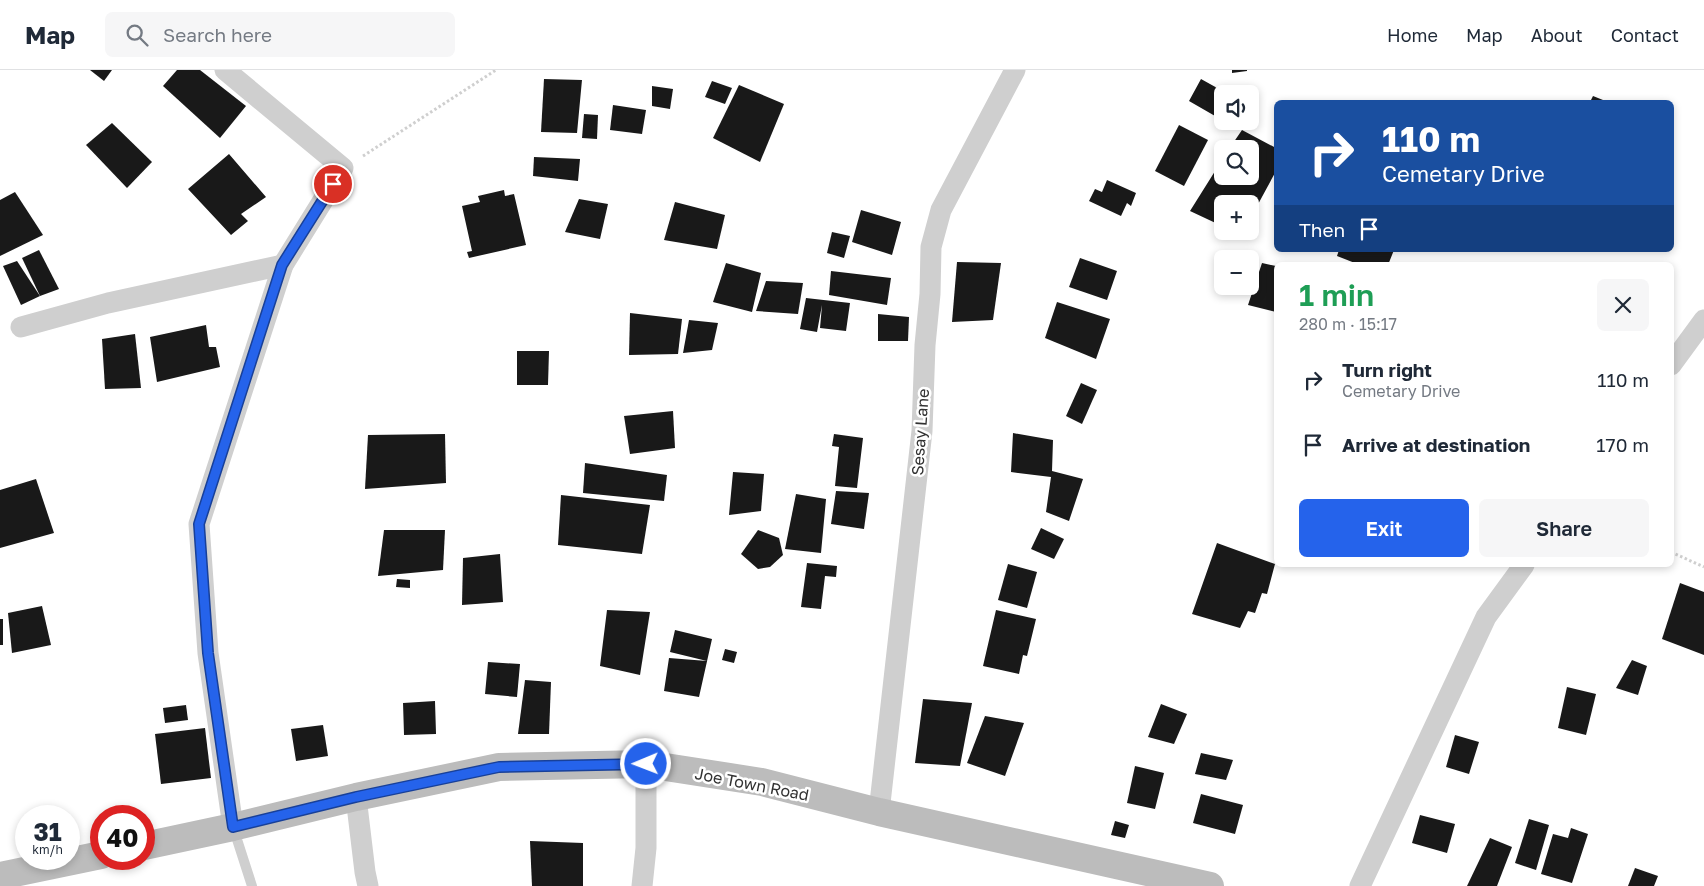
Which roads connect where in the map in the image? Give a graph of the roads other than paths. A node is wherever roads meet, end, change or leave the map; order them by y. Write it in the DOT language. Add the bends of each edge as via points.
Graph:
graph roads {
  1 [pos="225,70"];
  2 [pos="1015,70"];
  3 [pos="282,265"];
  4 [pos="1704,320"];
  5 [pos="21,327"];
  6 [pos="1674,361"];
  7 [pos="1523,567"];
  8 [pos="646,764"];
  9 [pos="356,797"];
  10 [pos="879,812"];
  11 [pos="233,827"];
  12 [pos="155,844"];
  13 [pos="90,856"];
  14 [pos="0,876"];
  15 [pos="252,886"];
  16 [pos="368,886"];
  17 [pos="642,886"];
  18 [pos="1210,886"];
  19 [pos="1360,886"];
  1 -- 3 [label="street" via="343,168"];
  2 -- 10 [label="street, Sesay Lane" via="940,210 931,247 922,431"];
  3 -- 5 [label="street" via="108,303"];
  3 -- 11 [label="street" via="199,524 208,653"];
  4 -- 6 [label="street"];
  7 -- 19 [label="street" via="1486,616"];
  8 -- 9 [label="street, Joe Town Road" via="499,767"];
  8 -- 10 [label="street, Joe Town Road" via="762,782"];
  8 -- 17 [label="street" via="646,848"];
  9 -- 11 [label="street, Joe Town Road"];
  9 -- 16 [label="street"];
  10 -- 18 [label="street, Joe Town Road"];
  11 -- 12 [label="street, Joe Town Road"];
  11 -- 15 [label="lane"];
  13 -- 14 [label="street"];
}
